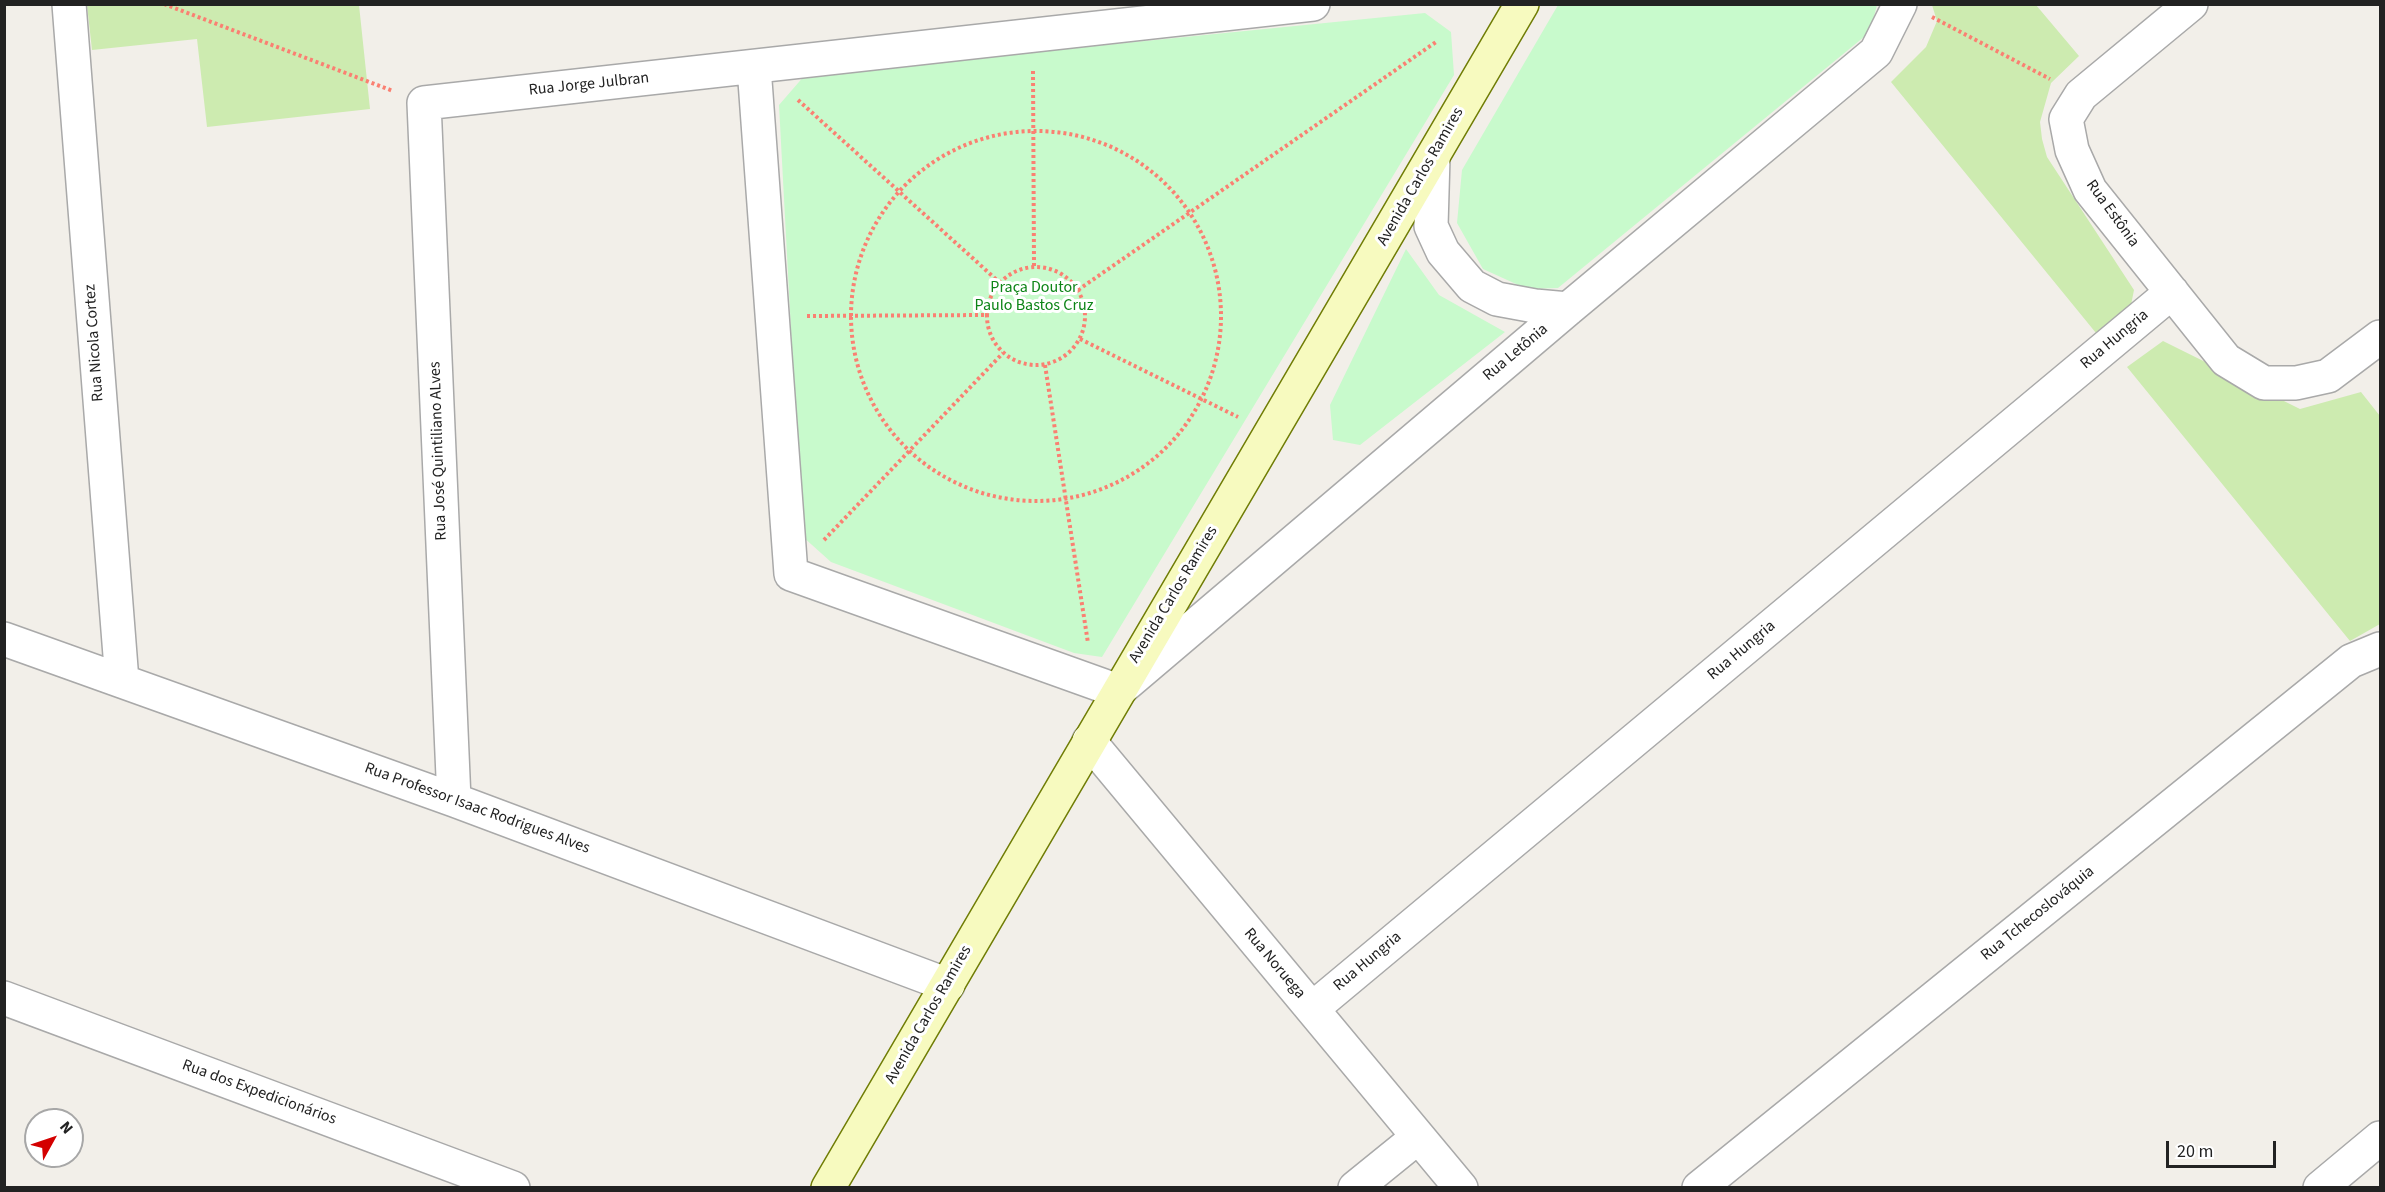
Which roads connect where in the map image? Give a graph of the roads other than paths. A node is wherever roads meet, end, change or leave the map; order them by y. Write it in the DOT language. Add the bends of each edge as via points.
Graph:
graph roads {
  1 [pos="69,4"];
  2 [pos="1313,4"];
  3 [pos="1522,4"];
  4 [pos="2191,4"];
  5 [pos="1914,10"];
  6 [pos="754,67"];
  7 [pos="424,103"];
  8 [pos="1433,157"];
  9 [pos="2172,292"];
  10 [pos="1568,309"];
  11 [pos="2380,336"];
  12 [pos="4,639"];
  13 [pos="2380,649"];
  14 [pos="122,681"];
  15 [pos="1118,691"];
  16 [pos="1089,741"];
  17 [pos="454,800"];
  18 [pos="948,985"];
  19 [pos="4,998"];
  20 [pos="1311,1009"];
  21 [pos="1418,1137"];
  22 [pos="2380,1138"];
  23 [pos="513,1188"];
  24 [pos="828,1188"];
  25 [pos="1355,1188"];
  26 [pos="1461,1188"];
  27 [pos="1700,1188"];
  28 [pos="2320,1188"];
  1 -- 14 [label="street, Rua Nicola Cortez"];
  2 -- 6 [label="street"];
  3 -- 8 [label="main road, Avenida Carlos Ramires"];
  4 -- 9 [label="street, Rua Estônia" via="2081,95 2066,119 2072,150 2090,189"];
  5 -- 10 [label="street, Rua Letônia" via="1876,52"];
  6 -- 7 [label="street, Rua Jorge Julbran"];
  6 -- 15 [label="street" via="791,574"];
  7 -- 17 [label="street, Rua José Quintiliano ALves"];
  8 -- 10 [label="street" via="1431,226 1443,252 1472,286 1497,299"];
  8 -- 15 [label="main road, Avenida Carlos Ramires"];
  9 -- 11 [label="street" via="2226,360 2264,383 2296,383 2328,376"];
  9 -- 20 [label="street, Rua Hungria"];
  10 -- 15 [label="street, Rua Letônia"];
  12 -- 14 [label="street, Rua Professor Isaac Rodrigues Alves"];
  13 -- 27 [label="street, Rua Tchecoslováquia" via="2351,662"];
  14 -- 17 [label="street, Rua Professor Isaac Rodrigues Alves"];
  15 -- 16 [label="main road, Avenida Carlos Ramires"];
  16 -- 18 [label="main road, Avenida Carlos Ramires"];
  16 -- 20 [label="street, Rua Noruega"];
  17 -- 18 [label="street, Rua Professor Isaac Rodrigues Alves"];
  18 -- 24 [label="main road, Avenida Carlos Ramires"];
  19 -- 23 [label="street, Rua dos Expedicionários"];
  20 -- 21 [label="street, Rua Noruega"];
  21 -- 25 [label="street"];
  21 -- 26 [label="street, Rua Noruega"];
  22 -- 28 [label="street"];
}
